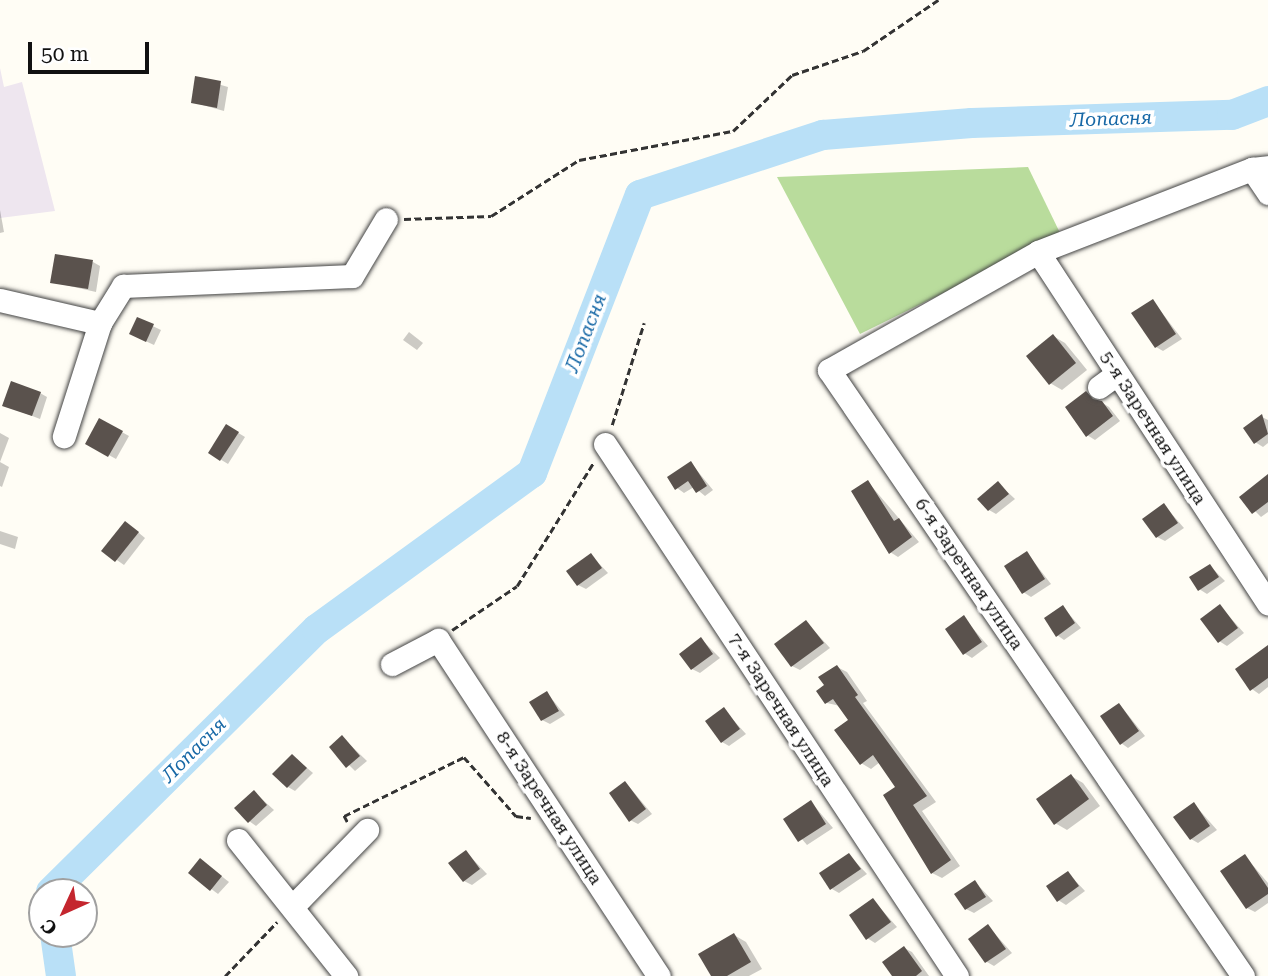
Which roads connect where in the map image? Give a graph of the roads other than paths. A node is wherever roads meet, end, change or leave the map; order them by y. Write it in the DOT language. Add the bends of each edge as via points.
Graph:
graph roads {
  1 [pos="1260,168"];
  2 [pos="1268,193"];
  3 [pos="386,219"];
  4 [pos="1038,252"];
  5 [pos="0,300"];
  6 [pos="100,323"];
  7 [pos="64,436"];
  8 [pos="606,444"];
  9 [pos="1268,603"];
  10 [pos="391,664"];
  11 [pos="362,835"];
  12 [pos="238,839"];
  13 [pos="294,905"];
  14 [pos="346,976"];
  15 [pos="659,976"];
  16 [pos="957,976"];
  17 [pos="1243,976"];
  1 -- 2 [label="street"];
  1 -- 4 [label="street"];
  3 -- 6 [label="street" via="352,276 123,286"];
  4 -- 9 [label="street, 5-я Заречная улица" via="1108,381"];
  4 -- 17 [label="street, 6-я Заречная улица" via="829,370"];
  5 -- 6 [label="street"];
  6 -- 7 [label="street"];
  8 -- 16 [label="street, 7-я Заречная улица"];
  10 -- 15 [label="street, 8-я Заречная улица" via="438,640"];
  11 -- 13 [label="street"];
  12 -- 13 [label="street"];
  13 -- 14 [label="street"];
}
